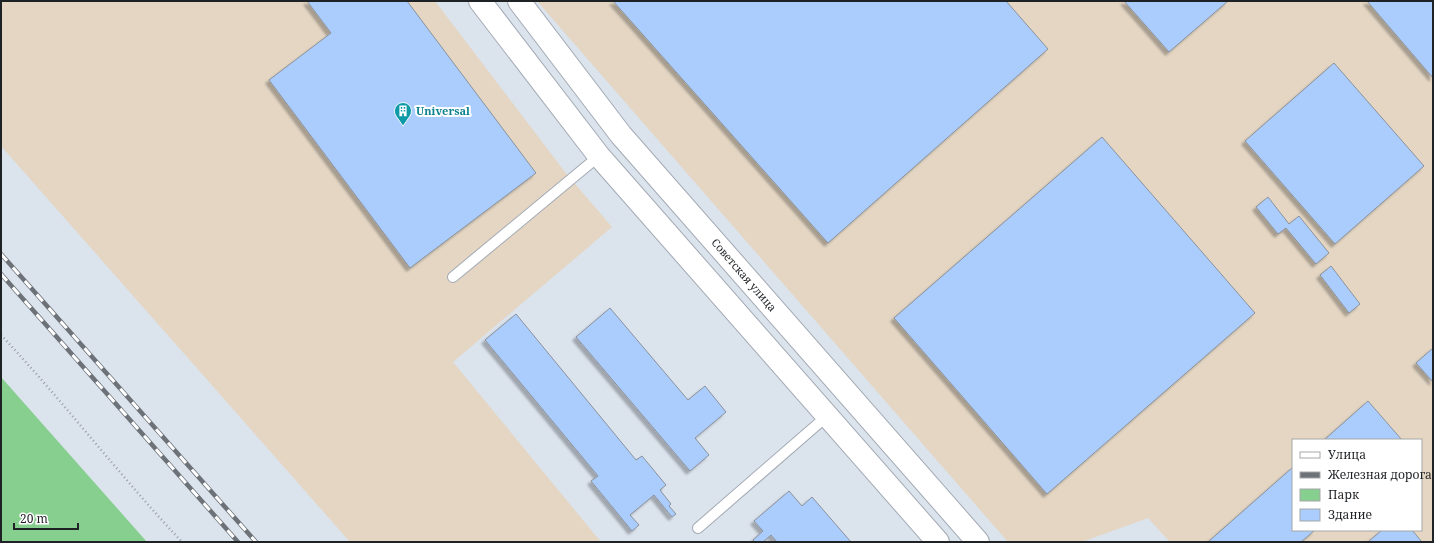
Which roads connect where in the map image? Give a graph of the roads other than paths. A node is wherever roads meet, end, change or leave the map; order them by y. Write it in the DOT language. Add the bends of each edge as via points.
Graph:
graph roads {
  1 [pos="480,1"];
  2 [pos="519,1"];
  3 [pos="599,156"];
  4 [pos="453,277"];
  5 [pos="827,416"];
  6 [pos="698,528"];
  7 [pos="938,542"];
  8 [pos="978,542"];
  1 -- 3 [label="main road"];
  2 -- 8 [label="main road, Советская улица" via="621,135"];
  3 -- 4 [label="lane"];
  3 -- 5 [label="main road"];
  5 -- 6 [label="lane"];
  5 -- 7 [label="main road"];
}
